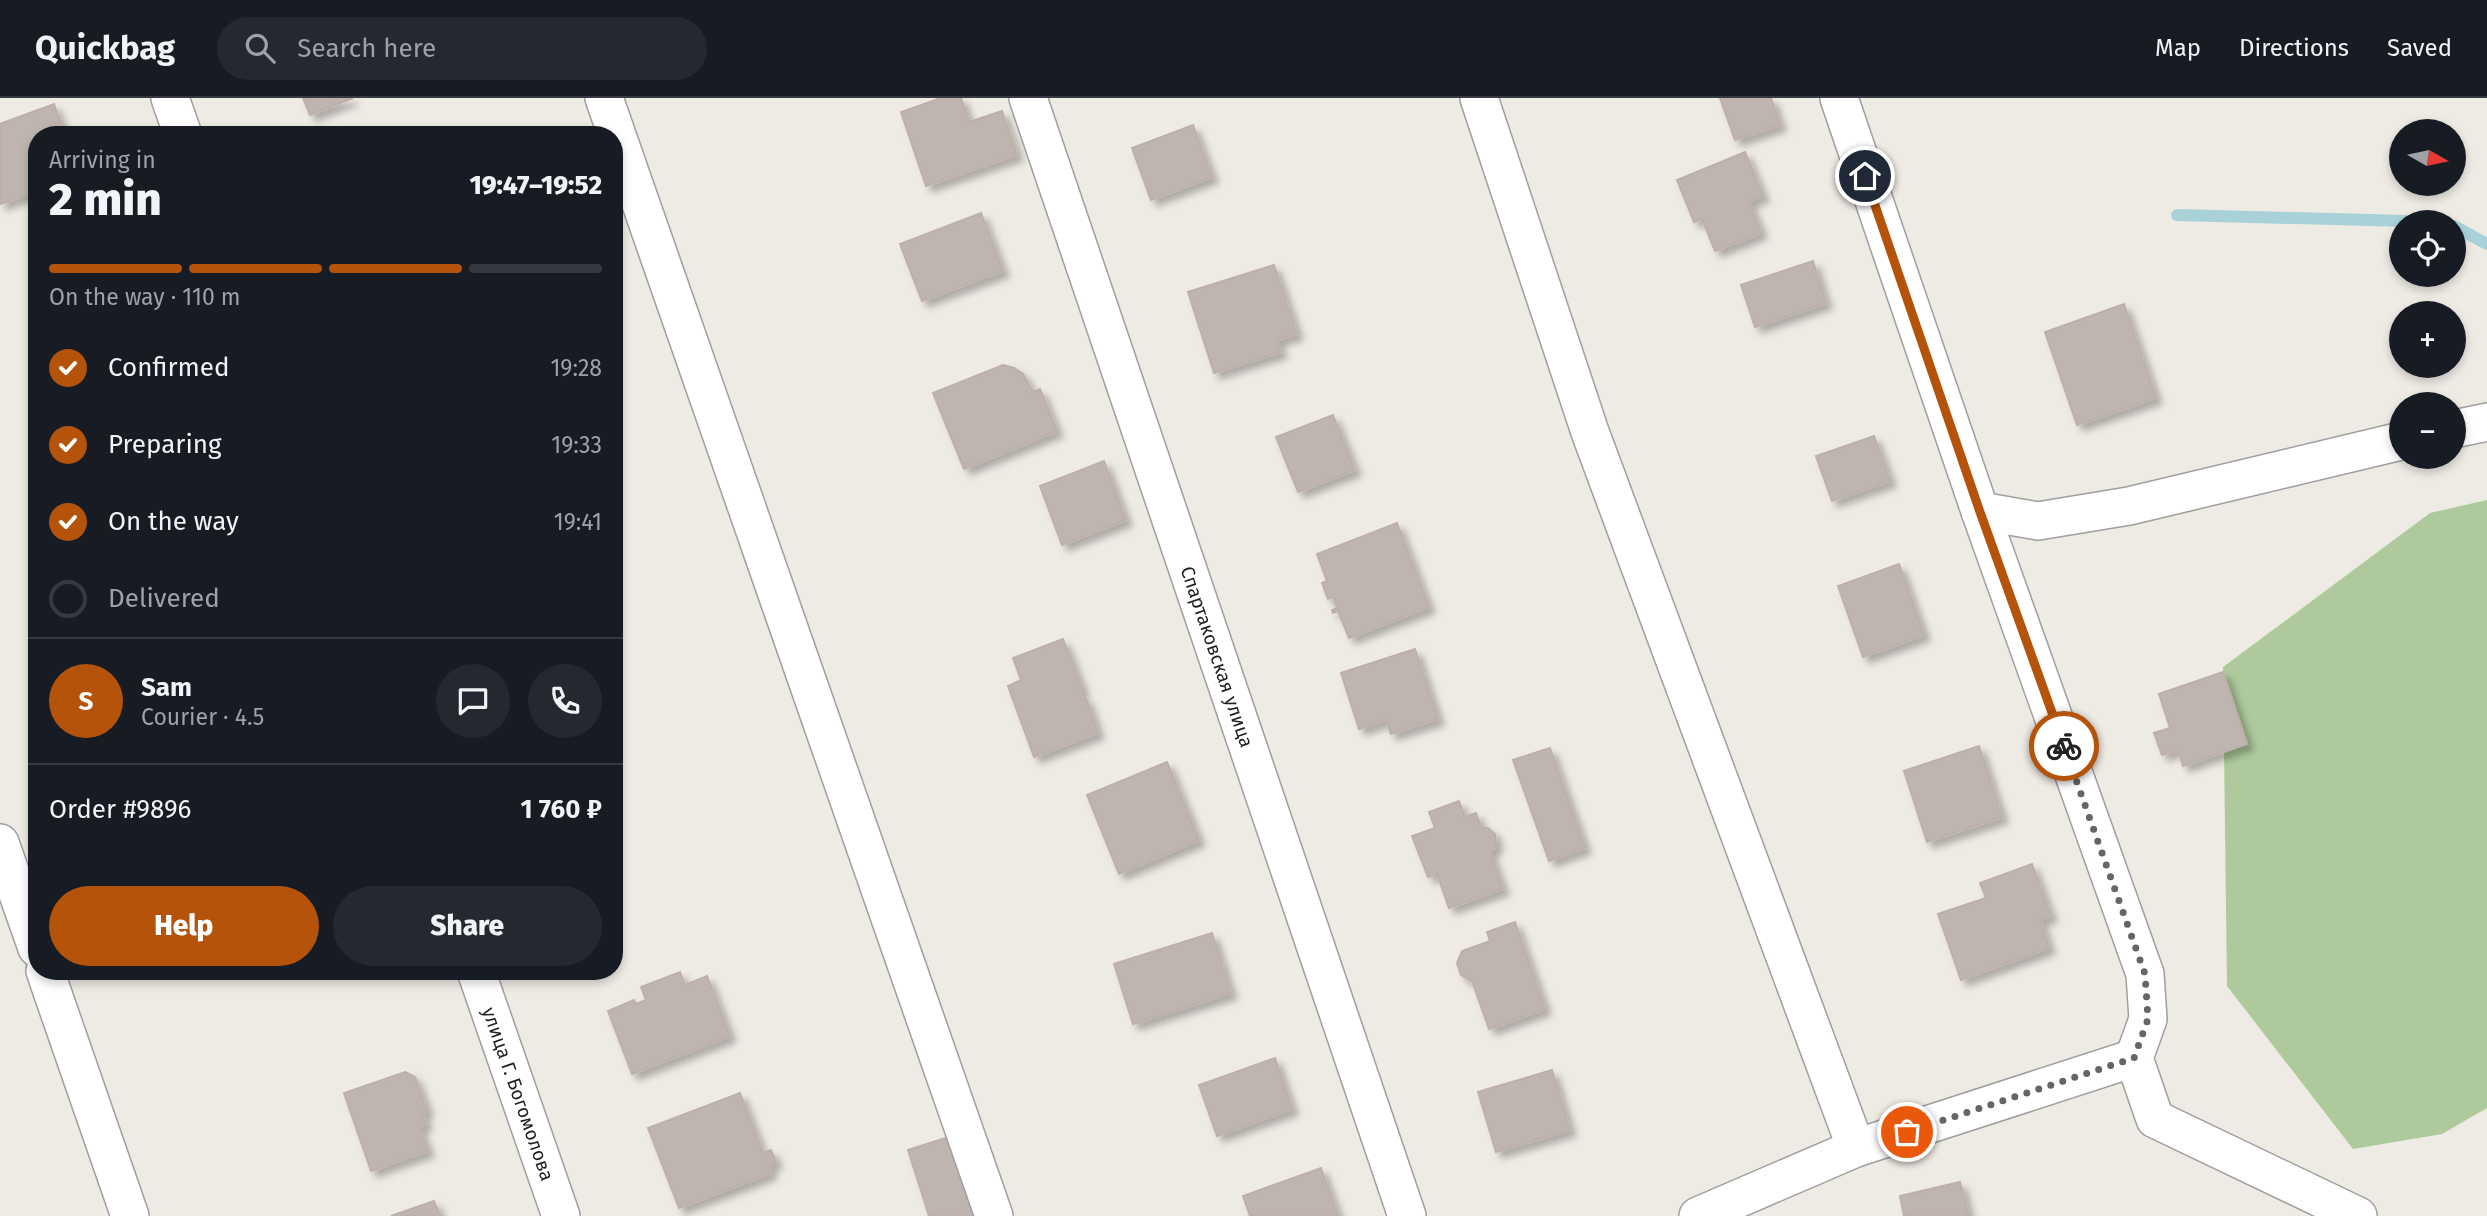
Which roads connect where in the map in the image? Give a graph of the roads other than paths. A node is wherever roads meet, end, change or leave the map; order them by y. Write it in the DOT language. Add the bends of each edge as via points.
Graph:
graph roads {
  1 [pos="170,98"];
  2 [pos="604,98"];
  3 [pos="1028,98"];
  4 [pos="1479,98"];
  5 [pos="1839,98"];
  6 [pos="180,126"];
  7 [pos="614,126"];
  8 [pos="623,152"];
  9 [pos="2487,422"];
  10 [pos="2466,426"];
  11 [pos="2389,444"];
  12 [pos="1980,512"];
  13 [pos="0,843"];
  14 [pos="28,922"];
  15 [pos="48,980"];
  16 [pos="478,980"];
  17 [pos="2134,1058"];
  18 [pos="1856,1148"];
  19 [pos="130,1216"];
  20 [pos="561,1216"];
  21 [pos="994,1216"];
  22 [pos="1407,1216"];
  23 [pos="1698,1216"];
  24 [pos="2358,1216"];
  1 -- 6 [label="street"];
  2 -- 7 [label="street"];
  3 -- 22 [label="street, Спартаковская улица"];
  4 -- 18 [label="street" via="1590,432"];
  5 -- 12 [label="street"];
  8 -- 21 [label="street"];
  9 -- 10 [label="street"];
  11 -- 12 [label="street" via="2129,506 2038,522"];
  12 -- 17 [label="street" via="2145,974 2148,1019"];
  13 -- 14 [label="street"];
  15 -- 19 [label="street"];
  16 -- 20 [label="street, улица Г. Богомолова"];
  17 -- 18 [label="street"];
  17 -- 24 [label="street" via="2155,1119"];
  18 -- 23 [label="street"];
}
